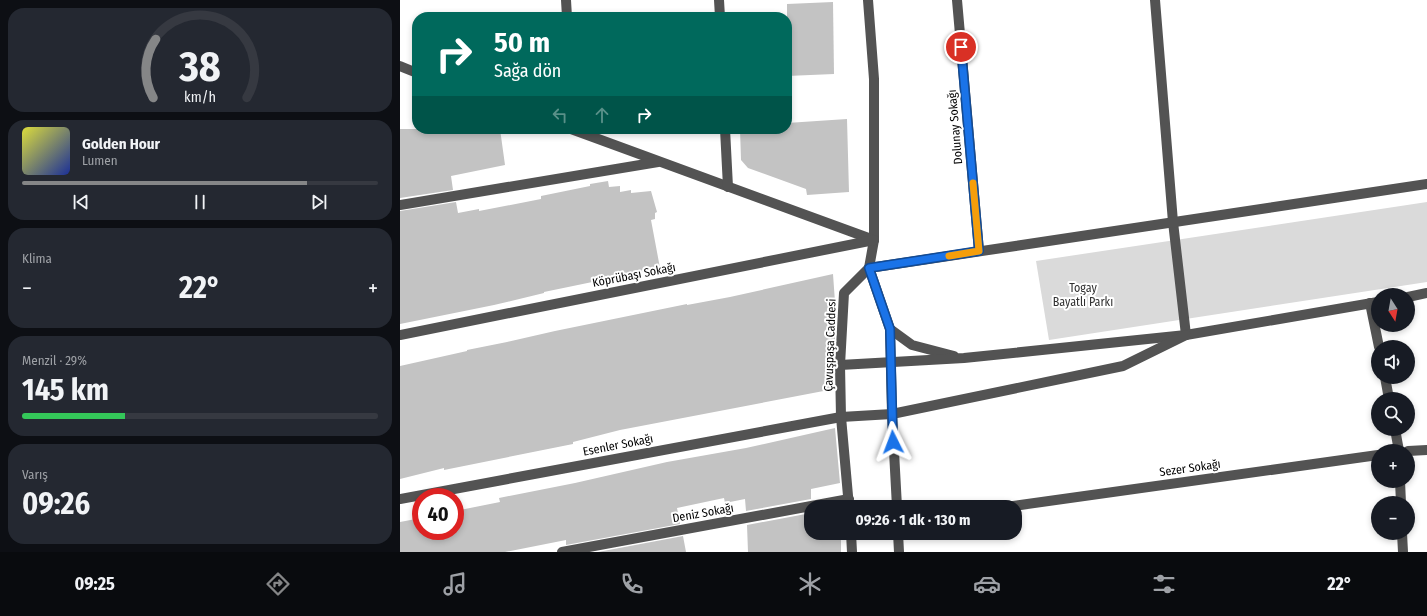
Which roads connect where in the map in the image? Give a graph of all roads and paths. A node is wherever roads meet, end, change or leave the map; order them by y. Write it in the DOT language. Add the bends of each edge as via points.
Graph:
graph roads {
  1 [pos="566,0"];
  2 [pos="719,0"];
  3 [pos="868,0"];
  4 [pos="957,0"];
  5 [pos="1155,0"];
  6 [pos="567,12"];
  7 [pos="720,12"];
  8 [pos="400,66"];
  9 [pos="412,71"];
  10 [pos="586,134"];
  11 [pos="725,134"];
  12 [pos="660,162"];
  13 [pos="1427,184"];
  14 [pos="728,187"];
  15 [pos="400,205"];
  16 [pos="1174,222"];
  17 [pos="874,240"];
  18 [pos="979,251"];
  19 [pos="869,268"];
  20 [pos="1427,294"];
  21 [pos="1415,296"];
  22 [pos="1371,303"];
  23 [pos="890,329"];
  24 [pos="400,335"];
  25 [pos="1186,335"];
  26 [pos="964,358"];
  27 [pos="891,362"];
  28 [pos="840,365"];
  29 [pos="892,414"];
  30 [pos="841,417"];
  31 [pos="1427,450"];
  32 [pos="1415,451"];
  33 [pos="1371,456"];
  34 [pos="400,499"];
  35 [pos="849,500"];
  36 [pos="897,500"];
  37 [pos="1022,505"];
  38 [pos="804,511"];
  39 [pos="851,540"];
  40 [pos="898,540"];
  41 [pos="1402,540"];
  42 [pos="562,552"];
  43 [pos="852,552"];
  44 [pos="899,552"];
  45 [pos="1403,552"];
  1 -- 6 [label="street"];
  2 -- 7 [label="street"];
  3 -- 17 [label="street" via="874,79"];
  4 -- 18 [label="street, Dolunay Sokağı"];
  5 -- 16 [label="street"];
  8 -- 9 [label="street"];
  10 -- 12 [label="street"];
  11 -- 14 [label="street"];
  12 -- 14 [label="street"];
  12 -- 15 [label="street"];
  13 -- 16 [label="street"];
  14 -- 17 [label="street"];
  16 -- 18 [label="street"];
  16 -- 25 [label="street"];
  17 -- 19 [label="street"];
  17 -- 24 [label="street, Köprübaşı Sokağı"];
  18 -- 19 [label="street"];
  19 -- 23 [label="street"];
  19 -- 28 [label="street, Çavuşpaşa Caddesi" via="844,293"];
  20 -- 21 [label="street"];
  22 -- 25 [label="street"];
  23 -- 26 [label="street" via="912,345"];
  23 -- 27 [label="street"];
  25 -- 26 [label="street"];
  25 -- 29 [label="street, Esenler Sokağı" via="1123,366"];
  26 -- 27 [label="street"];
  27 -- 28 [label="street"];
  27 -- 29 [label="street"];
  28 -- 30 [label="street, Çavuşpaşa Caddesi"];
  29 -- 30 [label="street, Esenler Sokağı"];
  29 -- 36 [label="street"];
  30 -- 34 [label="street, Esenler Sokağı"];
  30 -- 35 [label="street, Çavuşpaşa Caddesi"];
  31 -- 32 [label="street"];
  33 -- 37 [label="street, Sezer Sokağı"];
  38 -- 42 [label="street, Deniz Sokağı"];
  39 -- 43 [label="street"];
  40 -- 44 [label="street"];
  41 -- 45 [label="street"];
}
